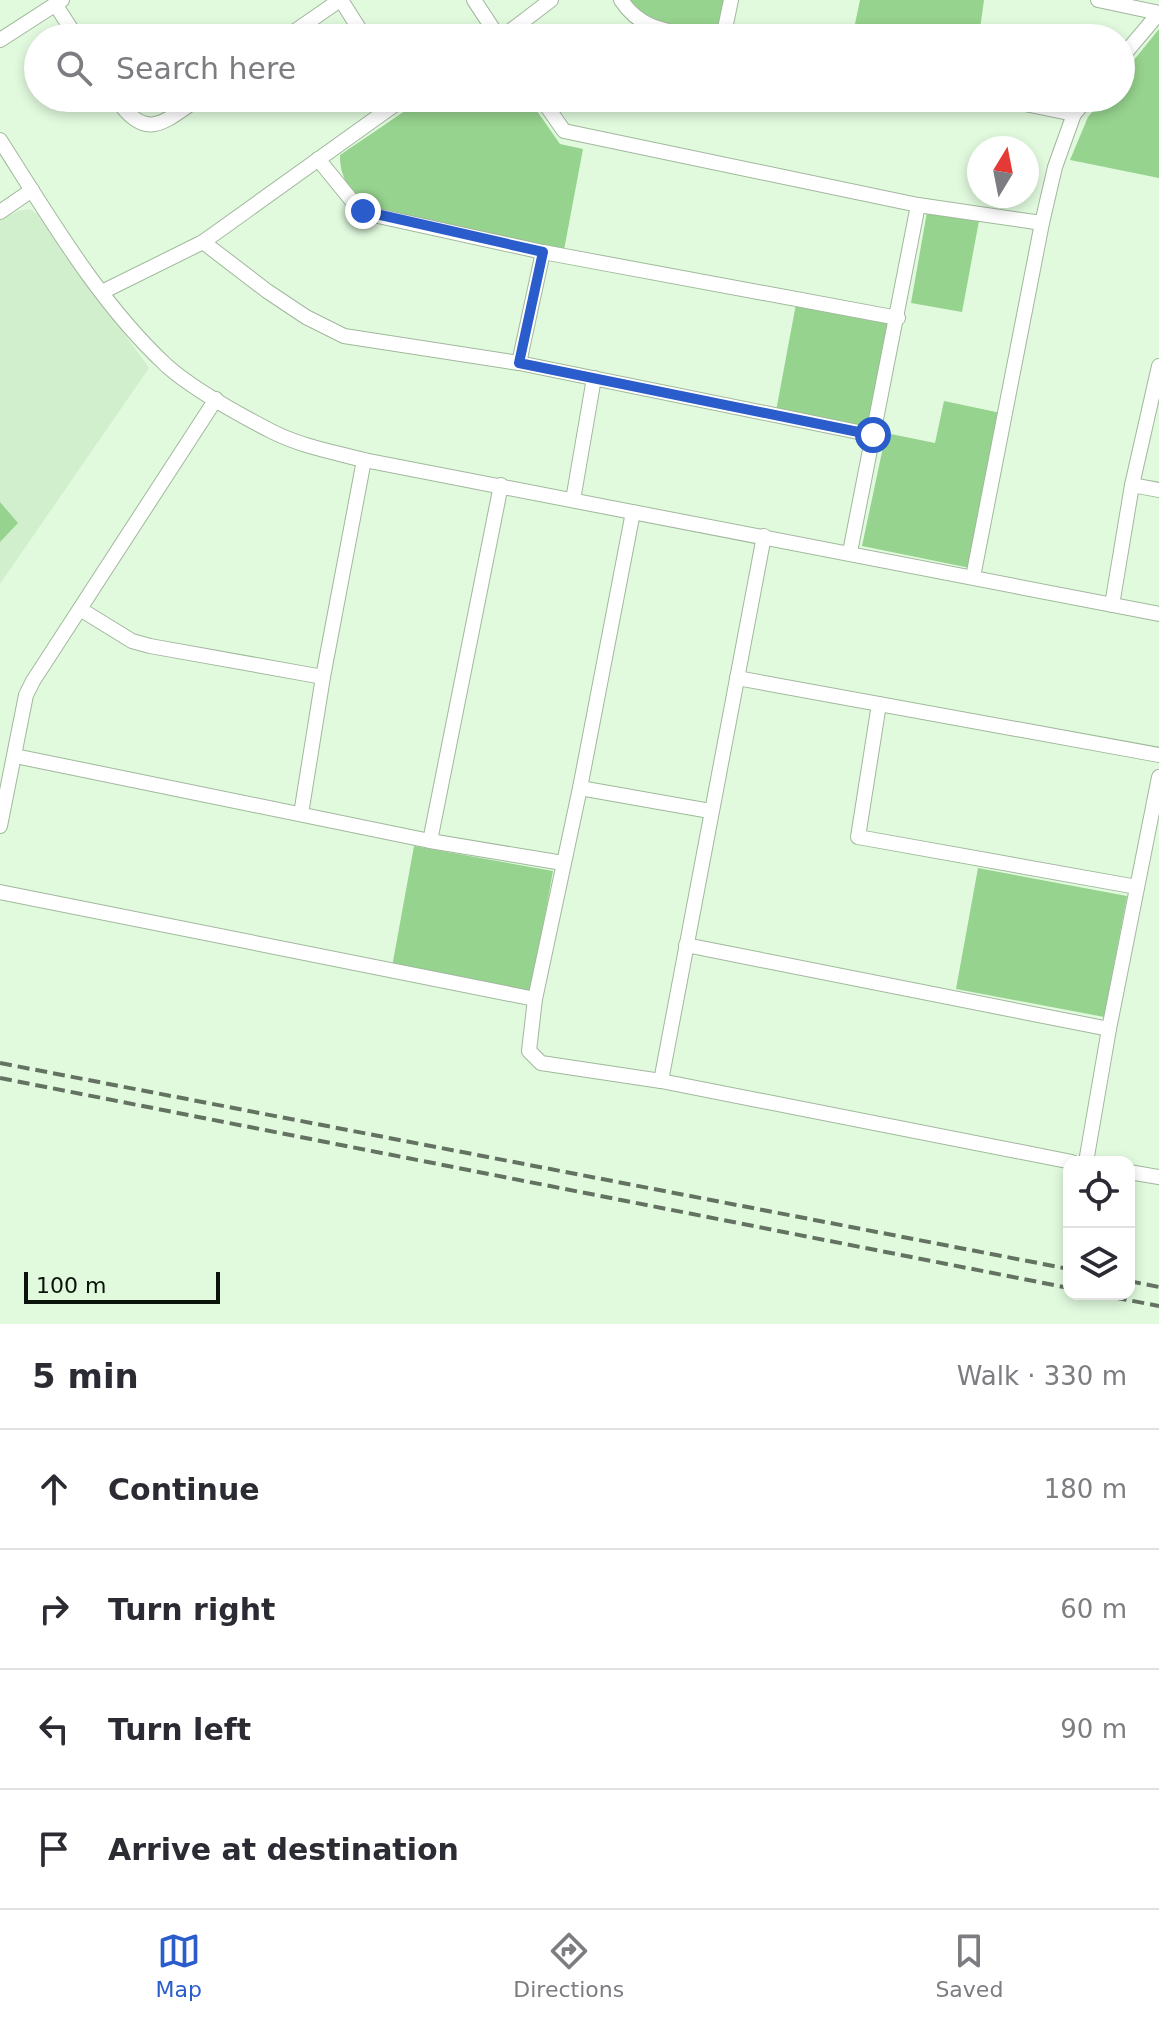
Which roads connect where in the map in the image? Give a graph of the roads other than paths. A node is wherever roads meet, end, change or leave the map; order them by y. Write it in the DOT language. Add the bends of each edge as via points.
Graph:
graph roads {
  1 [pos="340,0"];
  2 [pos="474,0"];
  3 [pos="551,0"];
  4 [pos="621,0"];
  5 [pos="731,0"];
  6 [pos="1098,0"];
  7 [pos="58,2"];
  8 [pos="1159,13"];
  9 [pos="24,24"];
  10 [pos="24,24"];
  11 [pos="70,24"];
  12 [pos="305,24"];
  13 [pos="356,24"];
  14 [pos="490,24"];
  15 [pos="519,24"];
  16 [pos="646,24"];
  17 [pos="726,24"];
  18 [pos="0,40"];
  19 [pos="1135,41"];
  20 [pos="126,112"];
  21 [pos="179,112"];
  22 [pos="384,112"];
  23 [pos="551,112"];
  24 [pos="1064,112"];
  25 [pos="1074,114"];
  26 [pos="0,140"];
  27 [pos="318,159"];
  28 [pos="32,190"];
  29 [pos="918,205"];
  30 [pos="0,212"];
  31 [pos="1042,223"];
  32 [pos="203,242"];
  33 [pos="543,252"];
  34 [pos="102,292"];
  35 [pos="898,318"];
  36 [pos="519,363"];
  37 [pos="1159,366"];
  38 [pos="594,378"];
  39 [pos="216,399"];
  40 [pos="873,435"];
  41 [pos="364,460"];
  42 [pos="501,485"];
  43 [pos="1132,485"];
  44 [pos="1159,490"];
  45 [pos="573,500"];
  46 [pos="633,512"];
  47 [pos="764,536"];
  48 [pos="850,552"];
  49 [pos="973,577"];
  50 [pos="1112,605"];
  51 [pos="80,609"];
  52 [pos="1159,614"];
  53 [pos="323,677"];
  54 [pos="737,678"];
  55 [pos="879,704"];
  56 [pos="1159,755"];
  57 [pos="15,756"];
  58 [pos="1159,777"];
  59 [pos="580,788"];
  60 [pos="710,811"];
  61 [pos="301,814"];
  62 [pos="0,826"];
  63 [pos="430,841"];
  64 [pos="563,863"];
  65 [pos="1137,887"];
  66 [pos="0,892"];
  67 [pos="686,945"];
  68 [pos="535,999"];
  69 [pos="1109,1029"];
  70 [pos="661,1081"];
  71 [pos="1087,1156"];
  72 [pos="1063,1160"];
  73 [pos="1135,1173"];
  74 [pos="1159,1177"];
  1 -- 12 [label="street"];
  1 -- 13 [label="street"];
  2 -- 14 [label="street"];
  3 -- 15 [label="street"];
  4 -- 16 [label="street"];
  5 -- 17 [label="street"];
  6 -- 8 [label="street"];
  7 -- 9 [label="street"];
  7 -- 11 [label="street"];
  8 -- 19 [label="street"];
  10 -- 18 [label="street"];
  20 -- 21 [label="street" via="148,126 160,125"];
  22 -- 27 [label="street"];
  23 -- 29 [label="street" via="564,131"];
  24 -- 25 [label="street"];
  25 -- 31 [label="street"];
  26 -- 28 [label="street"];
  27 -- 32 [label="street"];
  27 -- 33 [label="street" via="363,211"];
  28 -- 30 [label="street"];
  28 -- 34 [label="street"];
  29 -- 31 [label="street"];
  29 -- 35 [label="street"];
  31 -- 49 [label="street"];
  32 -- 34 [label="street"];
  32 -- 36 [label="street" via="267,291 344,336"];
  33 -- 35 [label="street"];
  33 -- 36 [label="street"];
  34 -- 39 [label="street" via="169,368"];
  35 -- 40 [label="street"];
  36 -- 38 [label="street"];
  37 -- 43 [label="street"];
  38 -- 40 [label="street"];
  38 -- 45 [label="street"];
  39 -- 41 [label="street" via="302,444"];
  39 -- 51 [label="street"];
  40 -- 48 [label="street"];
  41 -- 42 [label="street"];
  41 -- 53 [label="street"];
  42 -- 45 [label="street"];
  42 -- 63 [label="street"];
  43 -- 44 [label="street"];
  43 -- 50 [label="street"];
  45 -- 46 [label="street"];
  46 -- 47 [label="street"];
  46 -- 59 [label="street"];
  47 -- 48 [label="street"];
  47 -- 54 [label="street"];
  48 -- 49 [label="street"];
  49 -- 50 [label="street"];
  50 -- 52 [label="street"];
  51 -- 53 [label="street" via="132,641"];
  51 -- 57 [label="street" via="26,695"];
  53 -- 61 [label="street"];
  54 -- 55 [label="street"];
  54 -- 60 [label="street"];
  55 -- 56 [label="street"];
  55 -- 65 [label="street" via="858,837"];
  57 -- 61 [label="street"];
  57 -- 62 [label="street"];
  58 -- 65 [label="street"];
  59 -- 60 [label="street"];
  59 -- 64 [label="street"];
  60 -- 67 [label="street"];
  61 -- 63 [label="street"];
  63 -- 64 [label="street"];
  64 -- 68 [label="street"];
  65 -- 69 [label="street"];
  66 -- 68 [label="street"];
  67 -- 69 [label="street"];
  67 -- 70 [label="street"];
  68 -- 70 [label="street" via="529,1051 541,1063"];
  69 -- 71 [label="street"];
  70 -- 72 [label="street"];
  73 -- 74 [label="street"];
}
